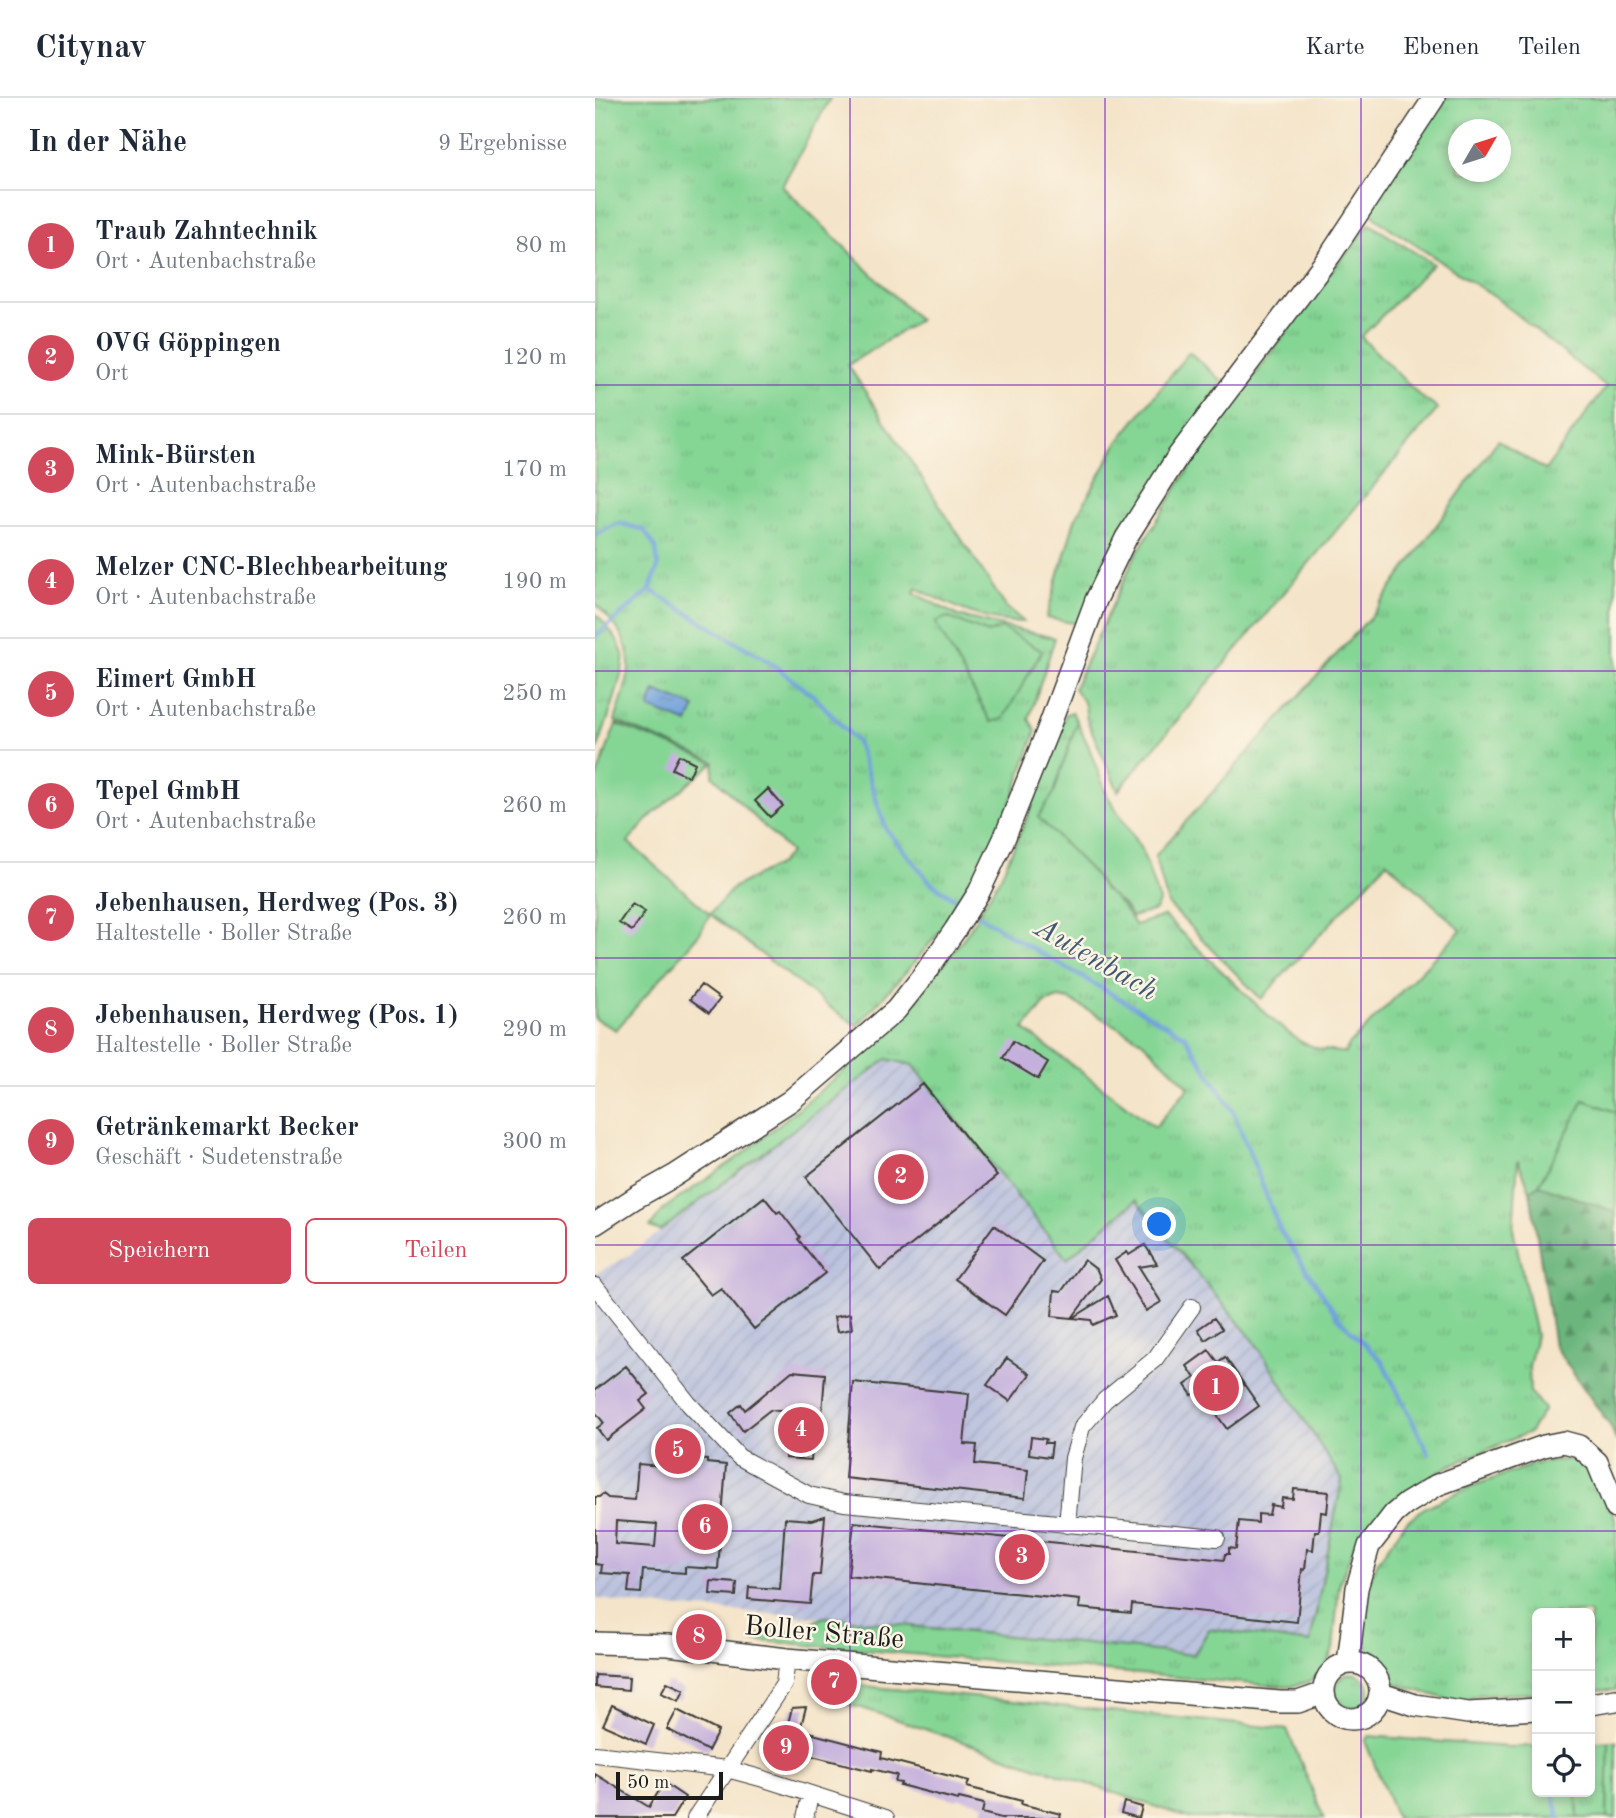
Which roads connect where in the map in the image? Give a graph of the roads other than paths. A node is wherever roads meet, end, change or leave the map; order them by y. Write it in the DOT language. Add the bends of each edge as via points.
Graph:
graph roads {
  1 [pos="1434,98"];
  2 [pos="595,1224"];
  3 [pos="595,1286"];
  4 [pos="601,1299"];
  5 [pos="1192,1307"];
  6 [pos="1616,1508"];
  7 [pos="1067,1525"];
  8 [pos="1217,1538"];
  9 [pos="595,1643"];
  10 [pos="787,1659"];
  11 [pos="1347,1663"];
  12 [pos="1324,1693"];
  13 [pos="1381,1694"];
  14 [pos="1616,1700"];
  15 [pos="1595,1703"];
  16 [pos="1532,1709"];
  17 [pos="595,1754"];
  18 [pos="727,1769"];
  19 [pos="810,1795"];
  20 [pos="695,1818"];
  21 [pos="805,1818"];
  22 [pos="885,1818"];
  1 -- 2 [label="street" via="1331,254 1178,456 1126,538 1096,600 1043,744 979,892 896,1010 790,1101"];
  3 -- 4 [label="street"];
  4 -- 7 [label="street" via="739,1457 809,1495 844,1503"];
  5 -- 7 [label="street" via="1155,1359 1105,1400 1082,1427 1073,1458"];
  6 -- 11 [label="street" via="1597,1462 1579,1446 1564,1442 1437,1485 1394,1514 1369,1546 1357,1588"];
  7 -- 8 [label="street"];
  9 -- 10 [label="street, Boller Straße" via="668,1645"];
  10 -- 12 [label="street, Boller Straße" via="1280,1702 1298,1702"];
  10 -- 18 [label="street" via="783,1684"];
  11 -- 12 [label="street" via="1328,1677"];
  11 -- 13 [label="street" via="1372,1670"];
  12 -- 13 [label="street" via="1330,1709 1352,1719 1374,1709"];
  13 -- 16 [label="street" via="1468,1713"];
  14 -- 15 [label="street"];
  17 -- 18 [label="street"];
  18 -- 19 [label="street"];
  18 -- 20 [label="street"];
  19 -- 21 [label="street"];
  19 -- 22 [label="street"];
}
